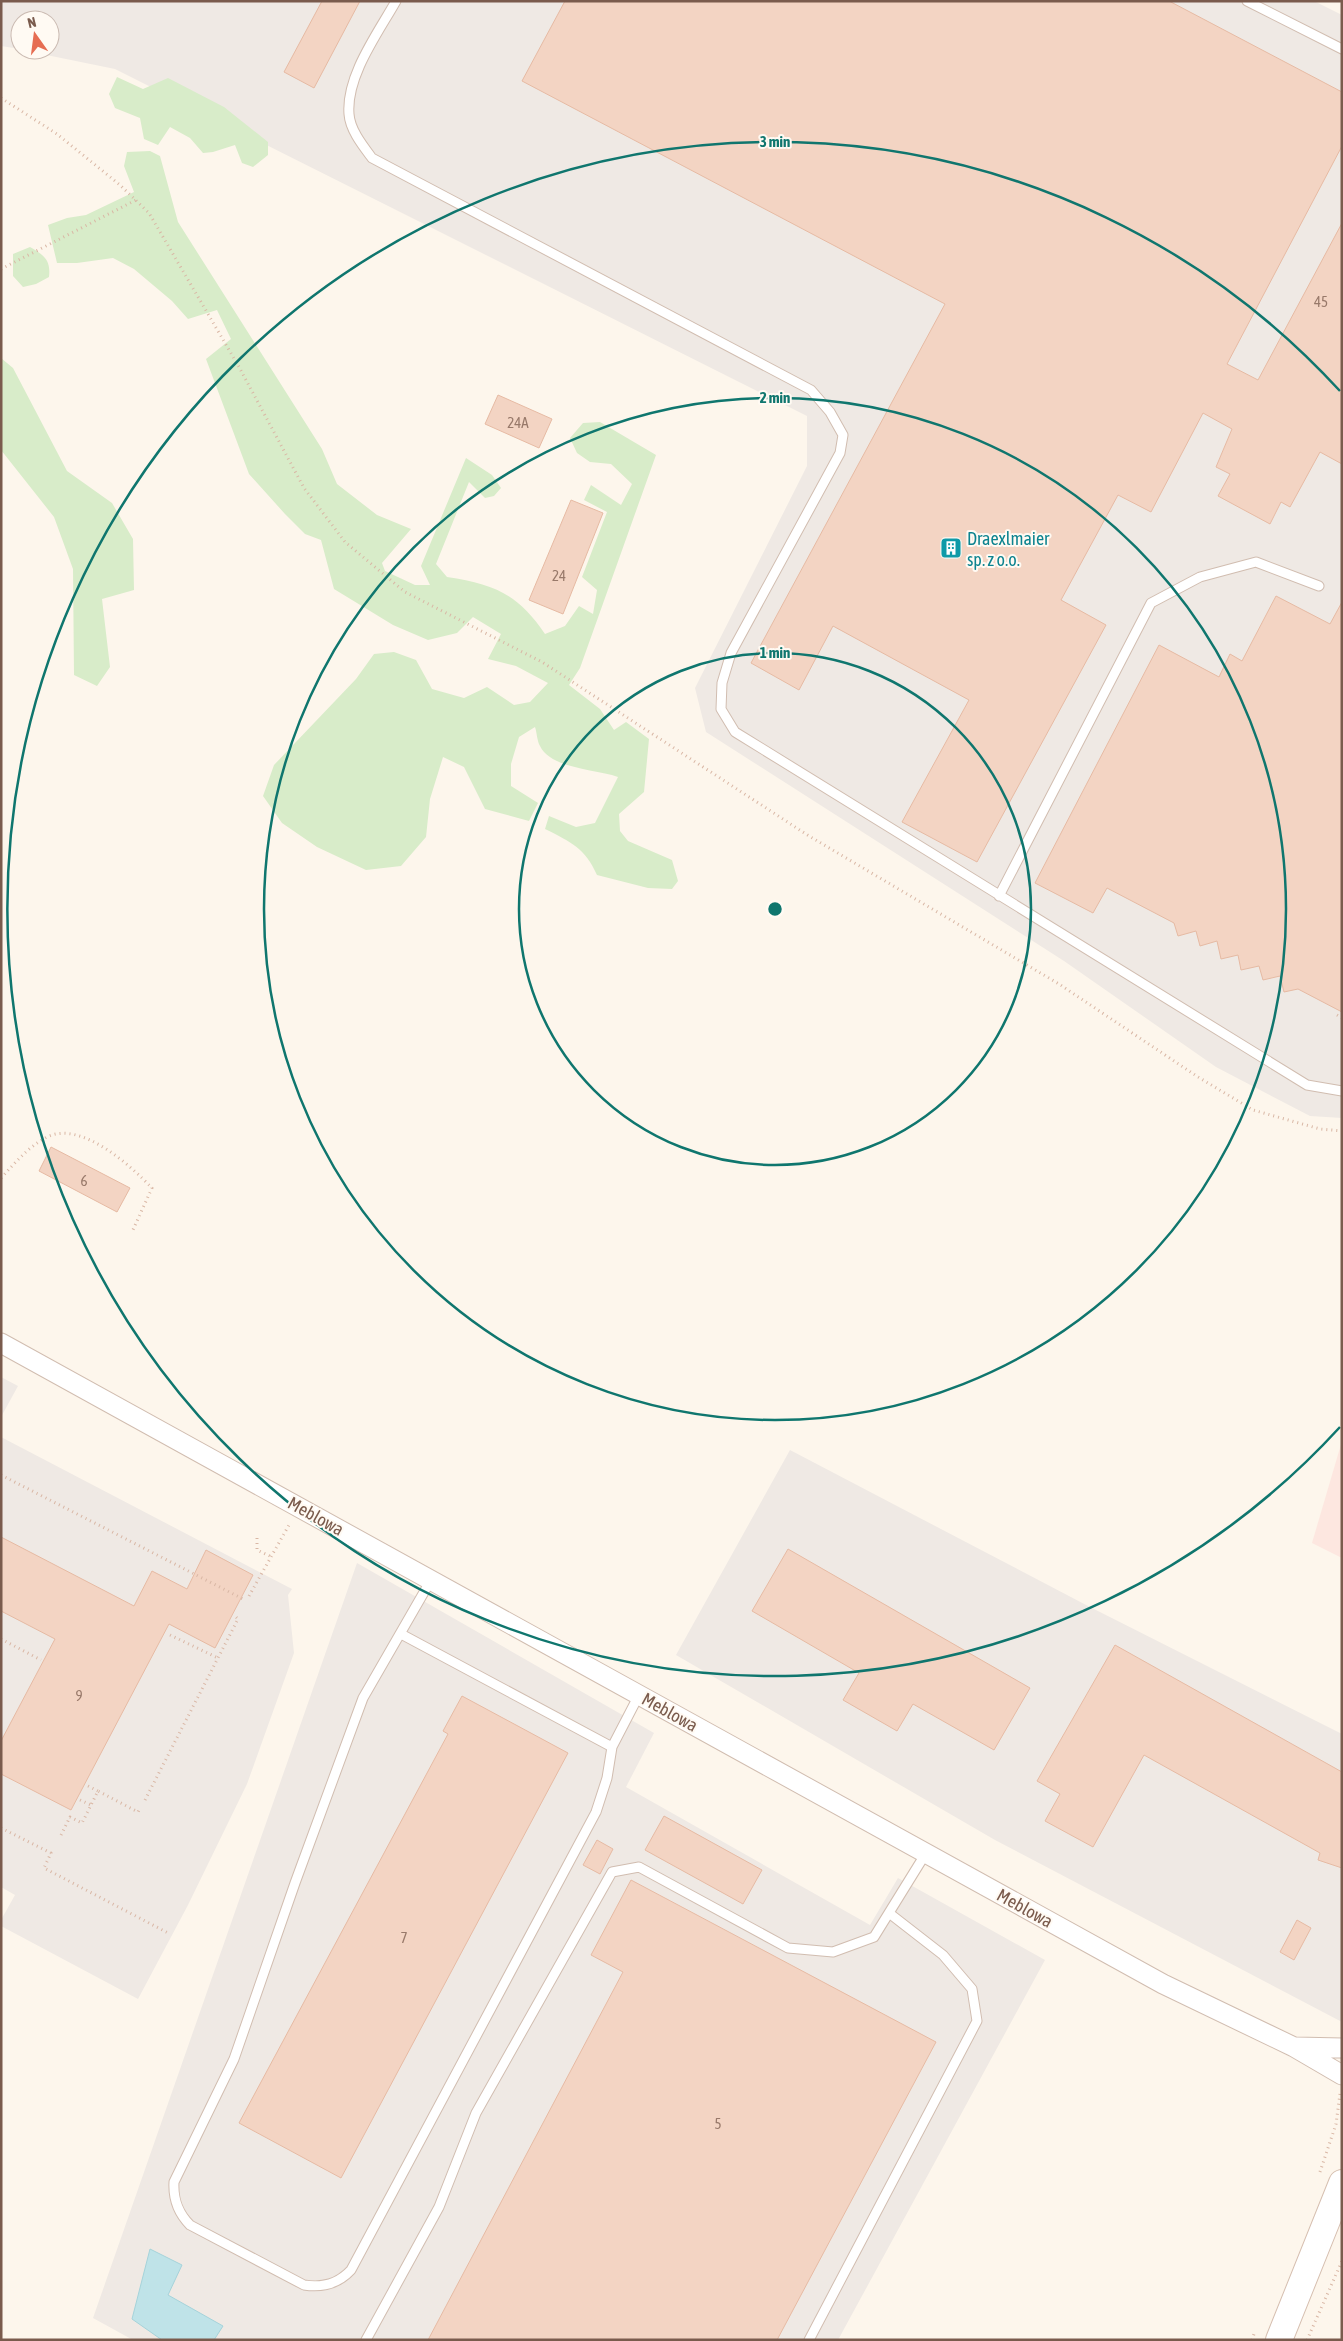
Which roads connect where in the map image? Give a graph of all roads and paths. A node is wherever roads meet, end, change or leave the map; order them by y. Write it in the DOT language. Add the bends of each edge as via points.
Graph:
graph roads {
  1 [pos="396,1"];
  2 [pos="1247,1"];
  3 [pos="1342,49"];
  4 [pos="1,98"];
  5 [pos="136,200"];
  6 [pos="1,269"];
  7 [pos="1319,586"];
  8 [pos="999,896"];
  9 [pos="1337,1015"];
  10 [pos="1342,1018"];
  11 [pos="1342,1091"];
  12 [pos="1342,1131"];
  13 [pos="1,1178"];
  14 [pos="132,1232"];
  15 [pos="1,1343"];
  16 [pos="1,1474"];
  17 [pos="299,1507"];
  18 [pos="257,1538"];
  19 [pos="272,1557"];
  20 [pos="431,1580"];
  21 [pos="249,1596"];
  22 [pos="245,1600"];
  23 [pos="236,1617"];
  24 [pos="401,1634"];
  25 [pos="170,1635"];
  26 [pos="1,1639"];
  27 [pos="218,1658"];
  28 [pos="41,1660"];
  29 [pos="639,1695"];
  30 [pos="612,1747"];
  31 [pos="88,1786"];
  32 [pos="98,1791"];
  33 [pos="80,1800"];
  34 [pos="145,1800"];
  35 [pos="91,1805"];
  36 [pos="140,1808"];
  37 [pos="1,1828"];
  38 [pos="60,1835"];
  39 [pos="926,1853"];
  40 [pos="889,1913"];
  41 [pos="170,1934"];
  42 [pos="1294,2047"];
  43 [pos="1342,2048"];
  44 [pos="1342,2076"];
  45 [pos="1342,2183"];
  46 [pos="1342,2261"];
  47 [pos="366,2340"];
  48 [pos="809,2340"];
  49 [pos="1279,2340"];
  50 [pos="1307,2340"];
  1 -- 8 [label="lane" via="354,79 349,115 360,142 372,158 811,390 830,412 843,434 840,453 731,653 722,683 721,708 735,732 749,742"];
  2 -- 3 [label="lane"];
  4 -- 5 [label="path" via="57,134"];
  5 -- 6 [label="path"];
  5 -- 12 [label="path" via="149,213 192,283 304,488 345,542 405,592 542,662 809,836 1059,984 1198,1078 1254,1110 1320,1129"];
  7 -- 8 [label="lane" via="1256,562 1200,577 1151,602"];
  8 -- 11 [label="lane" via="1307,1086"];
  9 -- 10 [label="path"];
  13 -- 14 [label="path" via="25,1152 49,1136 79,1134 130,1166 152,1188"];
  15 -- 17 [label="street, Meblowa"];
  16 -- 22 [label="path"];
  17 -- 19 [label="path"];
  17 -- 20 [label="street, Meblowa"];
  18 -- 19 [label="path" via="257,1550"];
  19 -- 21 [label="path"];
  20 -- 24 [label="lane"];
  20 -- 29 [label="street, Meblowa"];
  23 -- 27 [label="path" via="238,1619"];
  24 -- 30 [label="lane"];
  24 -- 30 [label="lane" via="355,1717 234,2059 174,2182 181,2216 198,2230 304,2285 328,2285 341,2280 351,2270 596,1812 607,1778"];
  25 -- 27 [label="path"];
  26 -- 28 [label="path"];
  27 -- 34 [label="path"];
  29 -- 30 [label="lane"];
  29 -- 39 [label="street, Meblowa"];
  31 -- 32 [label="path"];
  32 -- 35 [label="path"];
  32 -- 36 [label="path" via="138,1812"];
  33 -- 35 [label="path"];
  35 -- 38 [label="path" via="82,1823 70,1817"];
  37 -- 41 [label="path" via="51,1853 44,1868"];
  39 -- 40 [label="lane"];
  39 -- 42 [label="street, Meblowa" via="1163,1984"];
  40 -- 47 [label="lane" via="874,1937 833,1952 788,1948 639,1868 612,1872 476,2113 439,2207"];
  40 -- 48 [label="lane" via="943,1955 972,1989 977,2022"];
  42 -- 43 [label="street"];
  42 -- 44 [label="street, Meblowa"];
  45 -- 49 [label="street"];
  46 -- 50 [label="path"];
}
